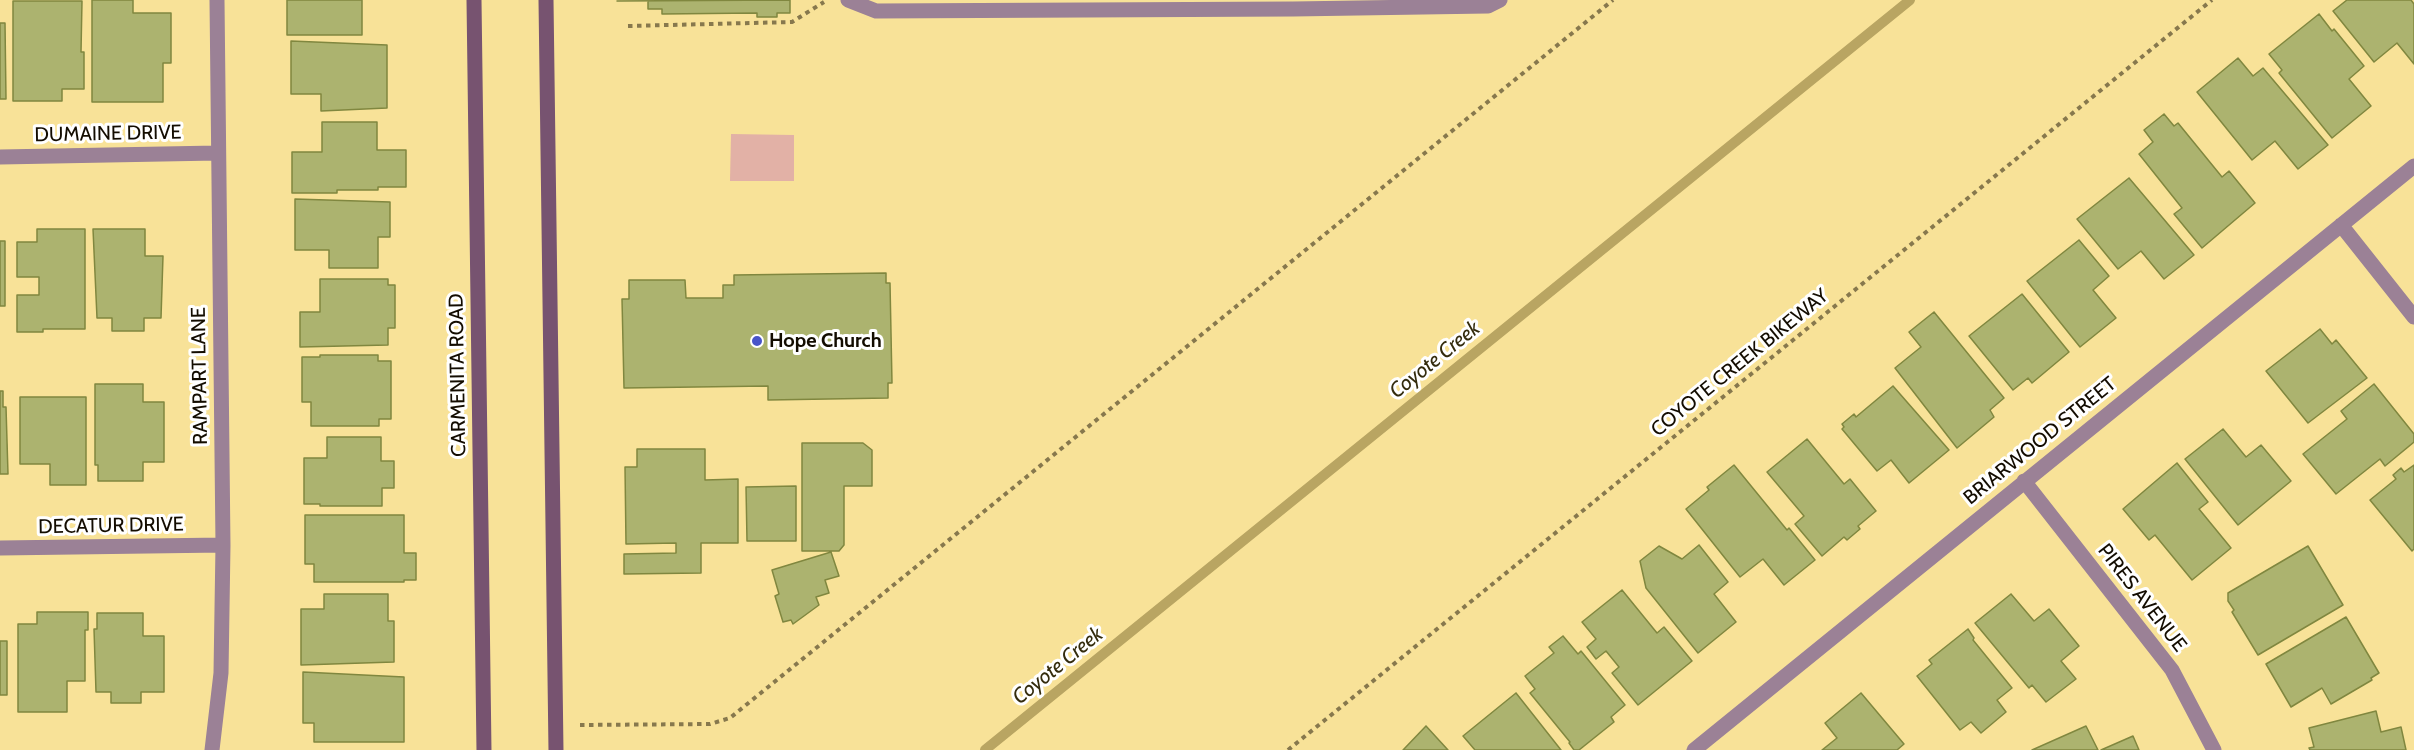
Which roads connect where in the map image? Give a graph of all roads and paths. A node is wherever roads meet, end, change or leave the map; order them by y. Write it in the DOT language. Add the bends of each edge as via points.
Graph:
graph roads {
  1 [pos="218,0"];
  2 [pos="474,0"];
  3 [pos="546,0"];
  4 [pos="827,0"];
  5 [pos="848,0"];
  6 [pos="1500,0"];
  7 [pos="1613,0"];
  8 [pos="2212,0"];
  9 [pos="628,26"];
  10 [pos="218,153"];
  11 [pos="0,157"];
  12 [pos="2414,166"];
  13 [pos="2341,225"];
  14 [pos="2414,317"];
  15 [pos="2024,481"];
  16 [pos="223,545"];
  17 [pos="0,548"];
  18 [pos="555,725"];
  19 [pos="1701,748"];
  20 [pos="212,750"];
  21 [pos="484,750"];
  22 [pos="556,750"];
  23 [pos="1288,750"];
  24 [pos="2214,750"];
  1 -- 10 [label="street, RAMPART LANE"];
  2 -- 21 [label="main road, CARMENITA ROAD"];
  3 -- 18 [label="main road"];
  4 -- 9 [label="path" via="792,22"];
  5 -- 6 [label="street" via="876,11 1488,6"];
  7 -- 18 [label="path" via="730,718 710,724"];
  8 -- 23 [label="path, COYOTE CREEK BIKEWAY"];
  10 -- 11 [label="street, DUMAINE DRIVE"];
  10 -- 16 [label="street, RAMPART LANE"];
  12 -- 13 [label="street, BRIARWOOD STREET"];
  13 -- 14 [label="street"];
  13 -- 15 [label="street, BRIARWOOD STREET"];
  15 -- 19 [label="street, BRIARWOOD STREET"];
  15 -- 24 [label="street, PIRES AVENUE" via="2172,670"];
  16 -- 17 [label="street, DECATUR DRIVE"];
  16 -- 20 [label="street, RAMPART LANE" via="221,674"];
  18 -- 22 [label="main road"];
}
